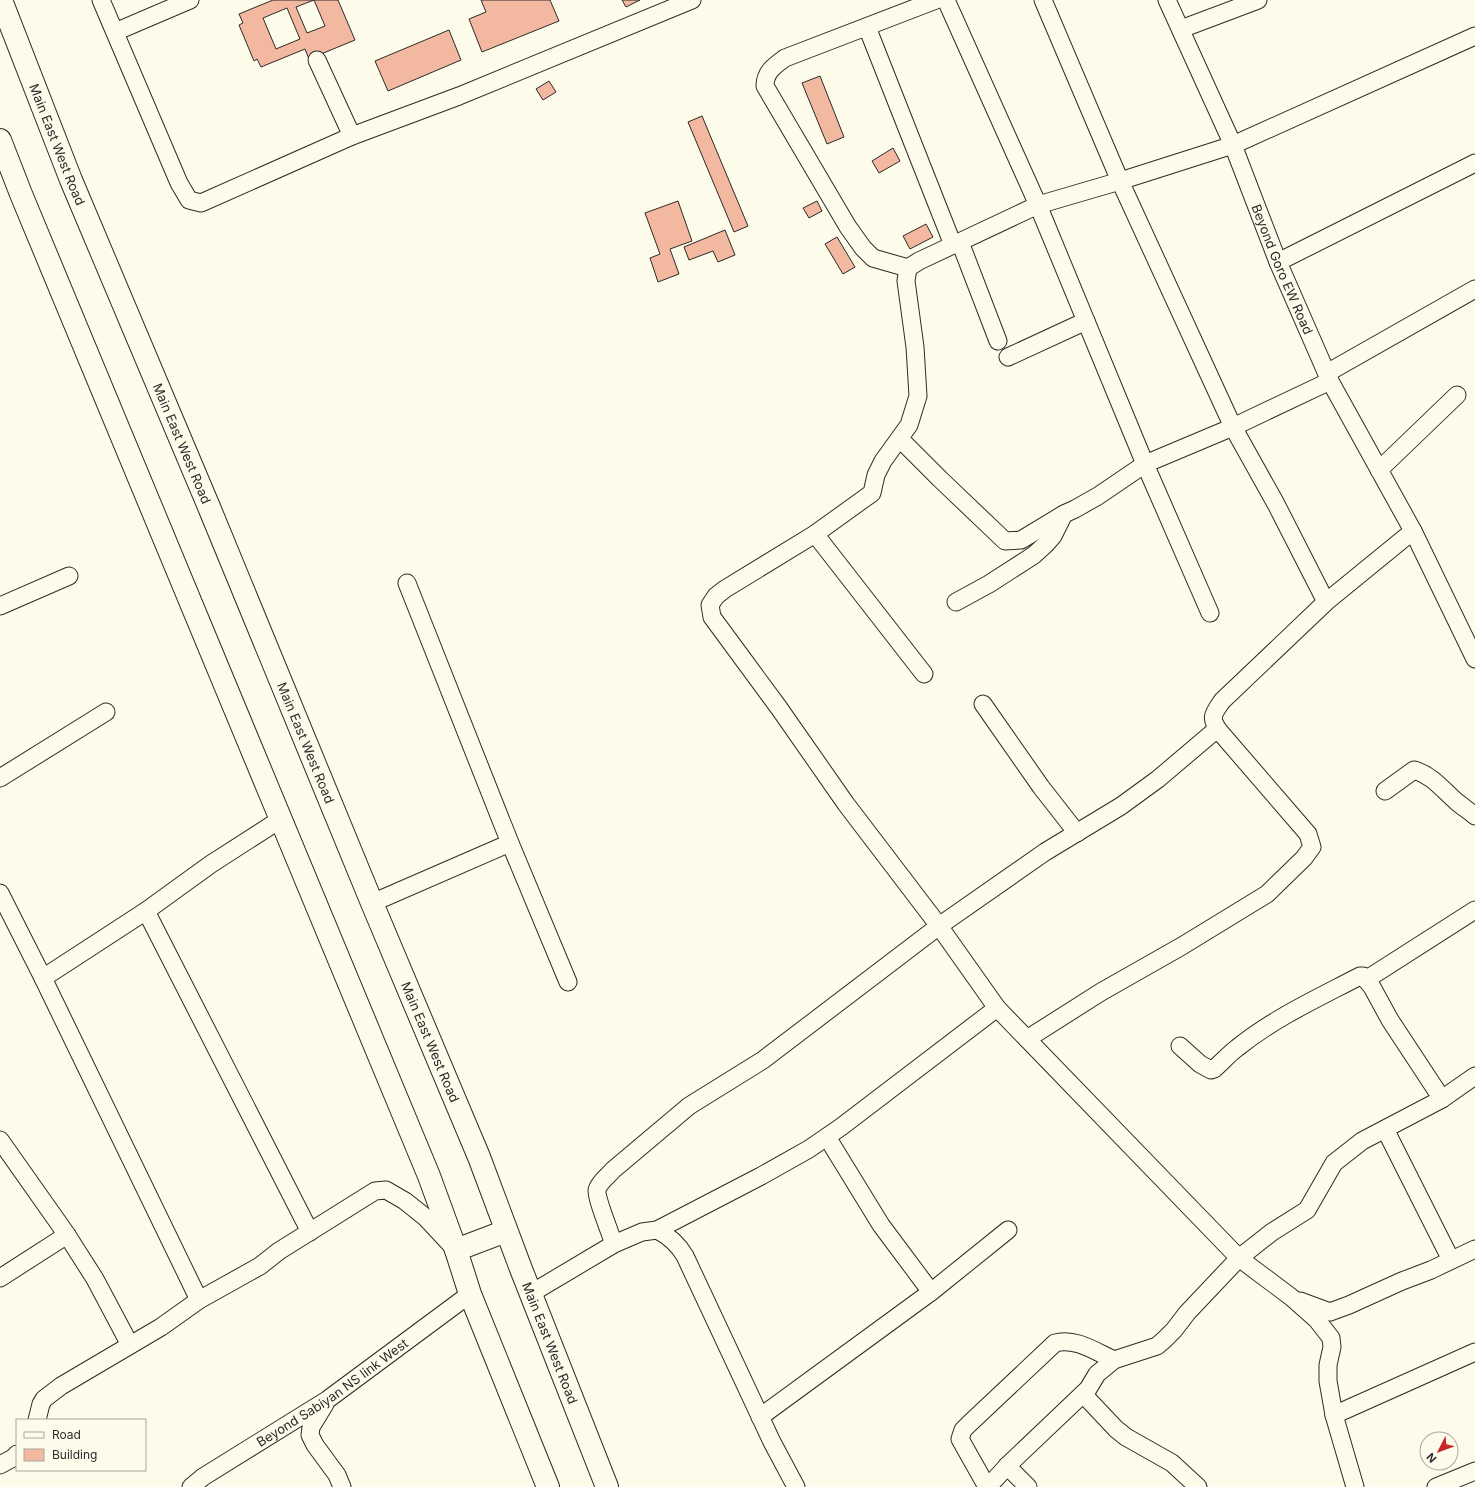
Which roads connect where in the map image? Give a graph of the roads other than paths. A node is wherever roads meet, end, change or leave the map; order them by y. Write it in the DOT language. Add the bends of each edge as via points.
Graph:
graph roads {
  1 [pos="2,0"];
  2 [pos="101,0"];
  3 [pos="190,0"];
  4 [pos="692,0"];
  5 [pos="936,0"];
  6 [pos="946,0"];
  7 [pos="1044,0"];
  8 [pos="1167,0"];
  9 [pos="1258,0"];
  10 [pos="867,27"];
  11 [pos="1181,29"];
  12 [pos="115,32"];
  13 [pos="1475,36"];
  14 [pos="317,60"];
  15 [pos="352,136"];
  16 [pos="0,140"];
  17 [pos="1233,144"];
  18 [pos="1475,163"];
  19 [pos="1120,181"];
  20 [pos="1038,205"];
  21 [pos="956,244"];
  22 [pos="1278,262"];
  23 [pos="908,268"];
  24 [pos="1475,289"];
  25 [pos="1086,321"];
  26 [pos="998,340"];
  27 [pos="1008,357"];
  28 [pos="1328,377"];
  29 [pos="1456,395"];
  30 [pos="1233,427"];
  31 [pos="900,439"];
  32 [pos="1145,464"];
  33 [pos="1379,470"];
  34 [pos="1064,514"];
  35 [pos="1413,531"];
  36 [pos="815,534"];
  37 [pos="69,576"];
  38 [pos="407,583"];
  39 [pos="956,602"];
  40 [pos="1326,602"];
  41 [pos="0,606"];
  42 [pos="1210,613"];
  43 [pos="1475,659"];
  44 [pos="924,674"];
  45 [pos="983,704"];
  46 [pos="106,712"];
  47 [pos="1217,728"];
  48 [pos="0,778"];
  49 [pos="1385,791"];
  50 [pos="1475,816"];
  51 [pos="281,819"];
  52 [pos="1077,833"];
  53 [pos="510,843"];
  54 [pos="0,893"];
  55 [pos="372,903"];
  56 [pos="1475,910"];
  57 [pos="146,911"];
  58 [pos="939,926"];
  59 [pos="43,978"];
  60 [pos="1367,979"];
  61 [pos="568,982"];
  62 [pos="998,1008"];
  63 [pos="1027,1039"];
  64 [pos="1180,1046"];
  65 [pos="1475,1076"];
  66 [pos="1442,1098"];
  67 [pos="1385,1129"];
  68 [pos="828,1137"];
  69 [pos="1,1145"];
  70 [pos="657,1230"];
  71 [pos="1008,1230"];
  72 [pos="506,1231"];
  73 [pos="310,1232"];
  74 [pos="67,1235"];
  75 [pos="614,1244"];
  76 [pos="1475,1249"];
  77 [pos="456,1250"];
  78 [pos="1239,1258"];
  79 [pos="1451,1260"];
  80 [pos="0,1278"];
  81 [pos="931,1292"];
  82 [pos="470,1294"];
  83 [pos="530,1294"];
  84 [pos="1291,1297"];
  85 [pos="199,1300"];
  86 [pos="130,1345"];
  87 [pos="1475,1352"];
  88 [pos="1114,1360"];
  89 [pos="1082,1394"];
  90 [pos="327,1400"];
  91 [pos="1334,1415"];
  92 [pos="760,1417"];
  93 [pos="37,1419"];
  94 [pos="16,1455"];
  95 [pos="0,1465"];
  96 [pos="1007,1466"];
  97 [pos="1475,1471"];
  98 [pos="191,1487"];
  99 [pos="342,1487"];
  100 [pos="548,1487"];
  101 [pos="607,1487"];
  102 [pos="796,1487"];
  103 [pos="988,1487"];
  104 [pos="1028,1487"];
  105 [pos="1198,1487"];
  106 [pos="1355,1487"];
  107 [pos="1436,1487"];
  1 -- 55 [label="main road, Main East West Road" via="71,180"];
  2 -- 12 [label="street"];
  3 -- 12 [label="street"];
  4 -- 15 [label="street" via="459,96"];
  5 -- 10 [label="street"];
  6 -- 20 [label="street"];
  7 -- 19 [label="street"];
  8 -- 11 [label="street, Beyond Goro EW Road"];
  9 -- 11 [label="street"];
  10 -- 21 [label="street"];
  10 -- 23 [label="street" via="785,58 775,64 769,72 765,78 765,86 863,248 873,258"];
  11 -- 17 [label="street, Beyond Goro EW Road"];
  12 -- 15 [label="street" via="179,183 189,200 201,203"];
  13 -- 17 [label="street"];
  14 -- 15 [label="street"];
  16 -- 51 [label="main road"];
  17 -- 19 [label="street"];
  17 -- 22 [label="street, Beyond Goro EW Road"];
  18 -- 22 [label="street"];
  19 -- 20 [label="street"];
  19 -- 30 [label="street"];
  20 -- 21 [label="street"];
  20 -- 25 [label="street"];
  21 -- 23 [label="street"];
  21 -- 26 [label="street"];
  22 -- 28 [label="street, Beyond Goro EW Road"];
  23 -- 31 [label="street" via="906,281 915,347 918,396 909,426"];
  24 -- 28 [label="street"];
  25 -- 27 [label="street"];
  25 -- 32 [label="street"];
  28 -- 30 [label="street"];
  28 -- 33 [label="street, Beyond Goro EW Road"];
  29 -- 33 [label="street"];
  30 -- 32 [label="street"];
  30 -- 40 [label="street"];
  31 -- 34 [label="street" via="1005,541 1021,540"];
  31 -- 36 [label="street" via="883,461 876,475 872,493"];
  32 -- 34 [label="street" via="1098,496"];
  32 -- 42 [label="street"];
  33 -- 35 [label="street, Beyond Goro EW Road"];
  34 -- 39 [label="street" via="1053,536 1034,555"];
  35 -- 40 [label="street"];
  35 -- 43 [label="street, Beyond Goro EW Road"];
  36 -- 44 [label="street"];
  36 -- 58 [label="street" via="721,592 710,605 712,617 846,804"];
  37 -- 41 [label="street"];
  38 -- 53 [label="street"];
  40 -- 47 [label="street" via="1222,701 1213,717"];
  45 -- 52 [label="street" via="1041,787"];
  46 -- 48 [label="street"];
  47 -- 52 [label="street" via="1158,779"];
  47 -- 63 [label="street" via="1308,834 1312,847 1267,894"];
  49 -- 50 [label="street" via="1414,770 1422,772"];
  51 -- 57 [label="street" via="211,864"];
  51 -- 77 [label="main road" via="429,1176"];
  52 -- 58 [label="street" via="1045,852"];
  53 -- 55 [label="street"];
  53 -- 61 [label="street"];
  54 -- 59 [label="street"];
  55 -- 72 [label="main road, Main East West Road" via="479,1157"];
  56 -- 60 [label="street"];
  57 -- 59 [label="street"];
  57 -- 73 [label="street"];
  58 -- 62 [label="street"];
  58 -- 75 [label="street" via="763,1060 688,1106 601,1182 597,1190 598,1201"];
  59 -- 85 [label="street"];
  60 -- 64 [label="street" via="1360,976 1296,1010 1236,1048 1214,1069 1200,1064"];
  60 -- 66 [label="street" via="1390,1020"];
  62 -- 63 [label="street"];
  62 -- 68 [label="street"];
  63 -- 78 [label="street"];
  65 -- 66 [label="street"];
  66 -- 67 [label="street"];
  67 -- 78 [label="street" via="1362,1141 1334,1164 1307,1210 1272,1232"];
  67 -- 79 [label="street"];
  68 -- 70 [label="street" via="761,1176"];
  68 -- 81 [label="street" via="881,1225"];
  69 -- 74 [label="street"];
  70 -- 75 [label="street" via="642,1232"];
  70 -- 92 [label="street" via="679,1246 685,1256"];
  71 -- 81 [label="street"];
  72 -- 77 [label="main road"];
  72 -- 83 [label="main road, Main East West Road"];
  73 -- 77 [label="street" via="375,1191 386,1190 425,1217"];
  73 -- 85 [label="street" via="260,1266"];
  74 -- 80 [label="street"];
  74 -- 86 [label="street" via="95,1279"];
  75 -- 83 [label="street"];
  76 -- 79 [label="street"];
  77 -- 82 [label="main road"];
  78 -- 84 [label="street"];
  78 -- 88 [label="street" via="1157,1346"];
  79 -- 84 [label="street" via="1330,1312"];
  81 -- 92 [label="street"];
  82 -- 90 [label="street, Beyond Sabiyan NS link West"];
  82 -- 100 [label="main road"];
  83 -- 101 [label="main road, Main East West Road"];
  84 -- 91 [label="street" via="1317,1320 1332,1338 1328,1381"];
  85 -- 86 [label="street"];
  86 -- 93 [label="street" via="83,1372 44,1399"];
  87 -- 91 [label="street"];
  88 -- 89 [label="street" via="1097,1374"];
  88 -- 103 [label="street" via="1075,1343 1055,1343 968,1424 960,1439"];
  89 -- 96 [label="street"];
  89 -- 105 [label="street" via="1116,1429 1172,1463"];
  90 -- 98 [label="street, Beyond Sabiyan NS link West"];
  90 -- 99 [label="street" via="311,1427 310,1435 337,1475"];
  91 -- 106 [label="street"];
  92 -- 102 [label="street"];
  94 -- 95 [label="street"];
  96 -- 103 [label="street"];
  96 -- 104 [label="street"];
  97 -- 107 [label="street"];
}
